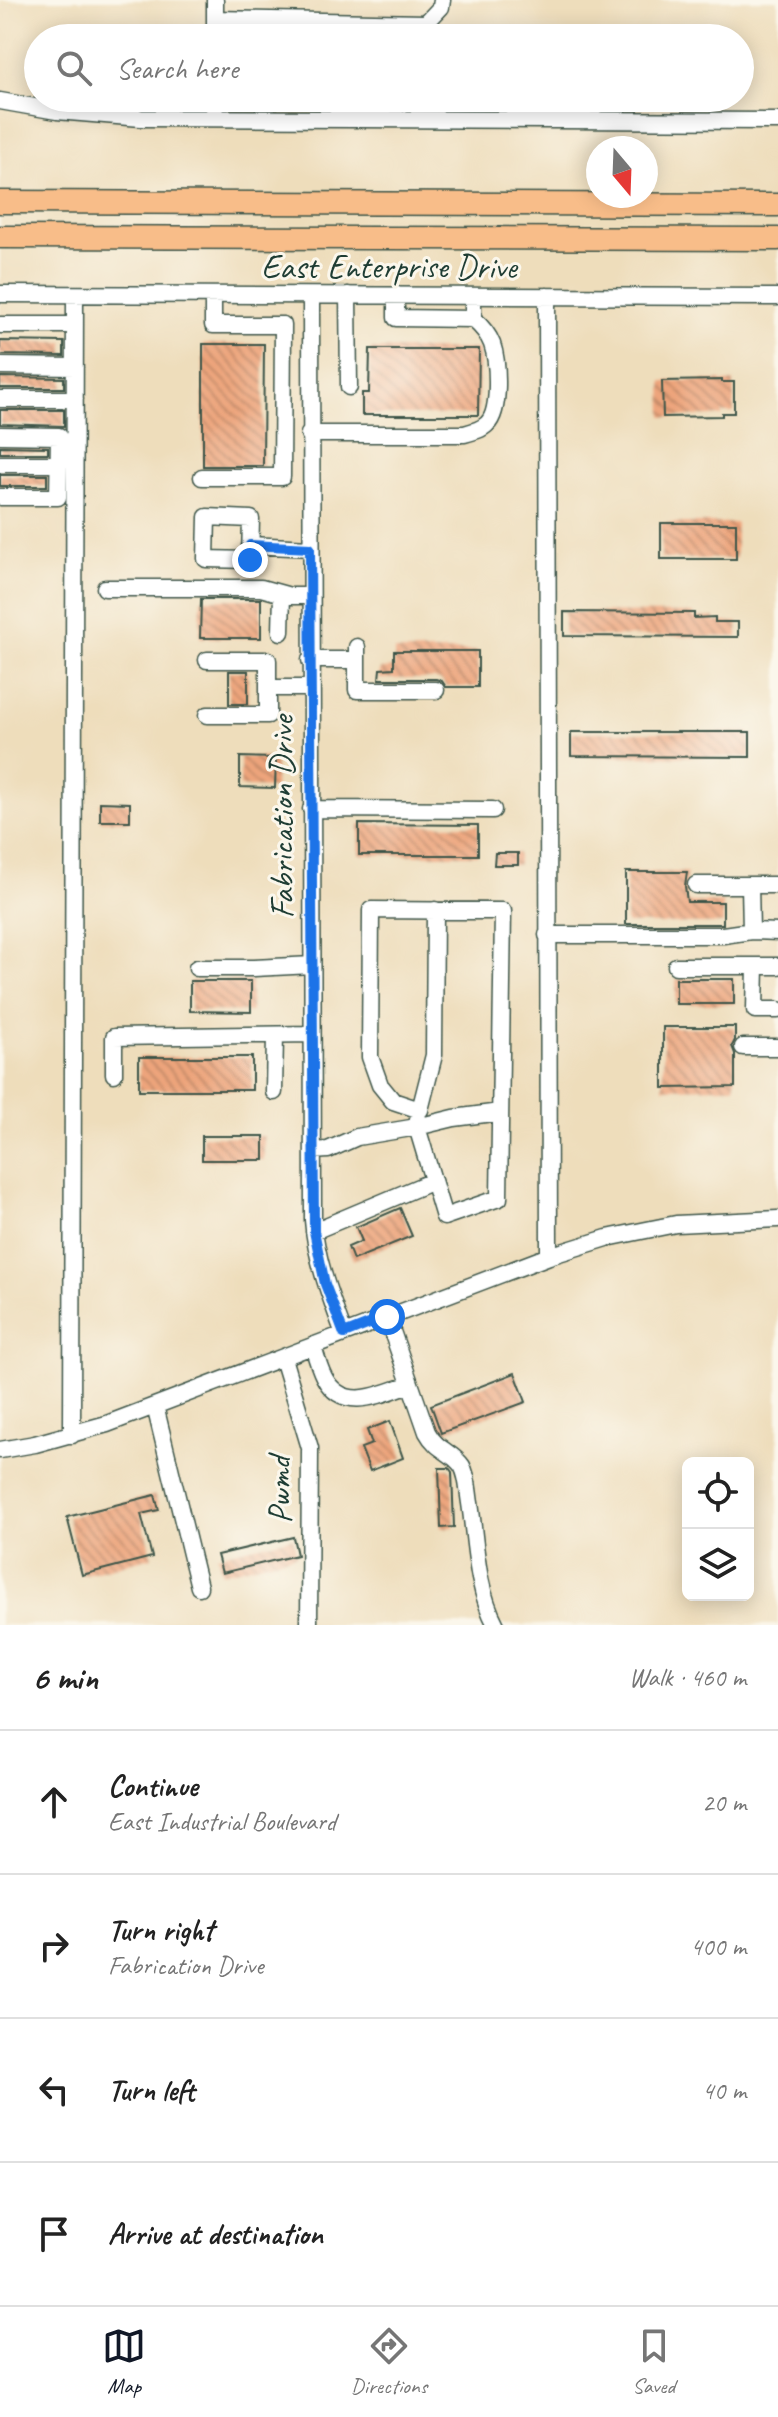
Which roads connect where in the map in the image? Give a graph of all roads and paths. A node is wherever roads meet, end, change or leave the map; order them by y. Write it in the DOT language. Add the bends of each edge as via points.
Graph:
graph roads {
  1 [pos="215,0"];
  2 [pos="442,3"];
  3 [pos="215,19"];
  4 [pos="215,24"];
  5 [pos="0,101"];
  6 [pos="24,106"];
  7 [pos="68,112"];
  8 [pos="214,112"];
  9 [pos="214,118"];
  10 [pos="778,121"];
  11 [pos="0,202"];
  12 [pos="778,205"];
  13 [pos="0,237"];
  14 [pos="778,239"];
  15 [pos="0,294"];
  16 [pos="75,295"];
  17 [pos="213,295"];
  18 [pos="348,295"];
  19 [pos="396,295"];
  20 [pos="311,296"];
  21 [pos="473,296"];
  22 [pos="547,296"];
  23 [pos="778,297"];
  24 [pos="473,319"];
  25 [pos="0,325"];
  26 [pos="75,325"];
  27 [pos="0,366"];
  28 [pos="75,367"];
  29 [pos="283,381"];
  30 [pos="310,382"];
  31 [pos="349,387"];
  32 [pos="0,399"];
  33 [pos="75,399"];
  34 [pos="0,435"];
  35 [pos="309,438"];
  36 [pos="282,442"];
  37 [pos="0,464"];
  38 [pos="59,464"];
  39 [pos="202,477"];
  40 [pos="0,497"];
  41 [pos="250,545"];
  42 [pos="310,548"];
  43 [pos="105,588"];
  44 [pos="282,594"];
  45 [pos="310,596"];
  46 [pos="281,632"];
  47 [pos="207,660"];
  48 [pos="310,660"];
  49 [pos="268,688"];
  50 [pos="310,688"];
  51 [pos="436,690"];
  52 [pos="207,715"];
  53 [pos="311,809"];
  54 [pos="493,810"];
  55 [pos="696,885"];
  56 [pos="750,885"];
  57 [pos="778,885"];
  58 [pos="435,910"];
  59 [pos="751,931"];
  60 [pos="778,932"];
  61 [pos="547,935"];
  62 [pos="312,965"];
  63 [pos="676,966"];
  64 [pos="756,966"];
  65 [pos="778,966"];
  66 [pos="197,968"];
  67 [pos="778,1010"];
  68 [pos="312,1034"];
  69 [pos="275,1035"];
  70 [pos="743,1047"];
  71 [pos="778,1047"];
  72 [pos="114,1074"];
  73 [pos="274,1092"];
  74 [pos="500,1112"];
  75 [pos="419,1118"];
  76 [pos="313,1151"];
  77 [pos="433,1181"];
  78 [pos="778,1219"];
  79 [pos="314,1231"];
  80 [pos="549,1256"];
  81 [pos="387,1317"];
  82 [pos="344,1334"];
  83 [pos="313,1346"];
  84 [pos="283,1358"];
  85 [pos="410,1384"];
  86 [pos="155,1406"];
  87 [pos="72,1435"];
  88 [pos="0,1450"];
  89 [pos="199,1587"];
  90 [pos="309,1625"];
  91 [pos="496,1625"];
  1 -- 3 [label="street"];
  2 -- 3 [label="street" via="426,23"];
  3 -- 4 [label="street"];
  5 -- 6 [label="street"];
  7 -- 9 [label="street"];
  8 -- 9 [label="street"];
  9 -- 10 [label="street"];
  11 -- 12 [label="highway"];
  13 -- 14 [label="highway"];
  15 -- 16 [label="street, East Enterprise Drive"];
  16 -- 17 [label="street, East Enterprise Drive"];
  16 -- 26 [label="street"];
  17 -- 20 [label="street, East Enterprise Drive"];
  17 -- 29 [label="street" via="213,325 283,325"];
  18 -- 19 [label="street, East Enterprise Drive"];
  18 -- 20 [label="street, East Enterprise Drive"];
  18 -- 31 [label="street"];
  19 -- 21 [label="street, East Enterprise Drive"];
  19 -- 24 [label="street" via="396,318"];
  20 -- 30 [label="street, Fabrication Drive"];
  21 -- 22 [label="street, East Enterprise Drive"];
  21 -- 24 [label="street"];
  22 -- 23 [label="street, East Enterprise Drive"];
  22 -- 61 [label="street"];
  24 -- 35 [label="street" via="483,327 496,358 497,403 490,422 464,434"];
  25 -- 26 [label="street"];
  26 -- 28 [label="street"];
  27 -- 28 [label="street"];
  28 -- 33 [label="street"];
  29 -- 30 [label="street"];
  29 -- 36 [label="street"];
  30 -- 35 [label="street, Fabrication Drive"];
  32 -- 33 [label="street"];
  33 -- 87 [label="street"];
  34 -- 38 [label="street" via="59,436"];
  35 -- 36 [label="street"];
  35 -- 42 [label="street, Fabrication Drive"];
  36 -- 39 [label="street" via="282,477"];
  37 -- 38 [label="street"];
  38 -- 40 [label="street" via="58,497"];
  41 -- 42 [label="street"];
  42 -- 45 [label="street, Fabrication Drive"];
  43 -- 44 [label="street" via="261,588"];
  44 -- 45 [label="street"];
  44 -- 46 [label="street"];
  45 -- 48 [label="street, Fabrication Drive"];
  47 -- 49 [label="street" via="268,660"];
  48 -- 50 [label="street, Fabrication Drive"];
  48 -- 51 [label="street" via="357,654 357,690"];
  49 -- 50 [label="street"];
  49 -- 52 [label="street" via="268,715"];
  50 -- 53 [label="street, Fabrication Drive"];
  53 -- 54 [label="street"];
  53 -- 62 [label="street, Fabrication Drive"];
  55 -- 56 [label="street"];
  56 -- 57 [label="street"];
  56 -- 59 [label="street"];
  58 -- 74 [label="street" via="503,911"];
  58 -- 75 [label="street" via="434,1055"];
  58 -- 75 [label="street" via="371,910 370,1057 380,1085"];
  59 -- 60 [label="street"];
  59 -- 61 [label="street"];
  61 -- 80 [label="street"];
  62 -- 66 [label="street"];
  62 -- 68 [label="street, Fabrication Drive"];
  63 -- 64 [label="street"];
  64 -- 65 [label="street"];
  64 -- 67 [label="street" via="755,1010"];
  68 -- 69 [label="street"];
  68 -- 76 [label="street, Fabrication Drive"];
  69 -- 72 [label="street" via="114,1037"];
  69 -- 73 [label="street"];
  70 -- 71 [label="street"];
  74 -- 75 [label="street"];
  74 -- 77 [label="street" via="499,1198 444,1217"];
  75 -- 76 [label="street"];
  75 -- 77 [label="street"];
  76 -- 79 [label="street, Fabrication Drive"];
  77 -- 79 [label="street"];
  78 -- 80 [label="street" via="676,1224"];
  79 -- 82 [label="street, Fabrication Drive" via="325,1284"];
  80 -- 81 [label="street"];
  81 -- 82 [label="street"];
  81 -- 85 [label="street"];
  82 -- 83 [label="street"];
  83 -- 84 [label="street"];
  83 -- 85 [label="street" via="324,1378 349,1398 368,1399"];
  84 -- 86 [label="street"];
  84 -- 90 [label="street, Pwmd" via="310,1448"];
  85 -- 91 [label="street" via="434,1444 462,1466 478,1569"];
  86 -- 87 [label="street"];
  86 -- 89 [label="street"];
  87 -- 88 [label="street"];
}
